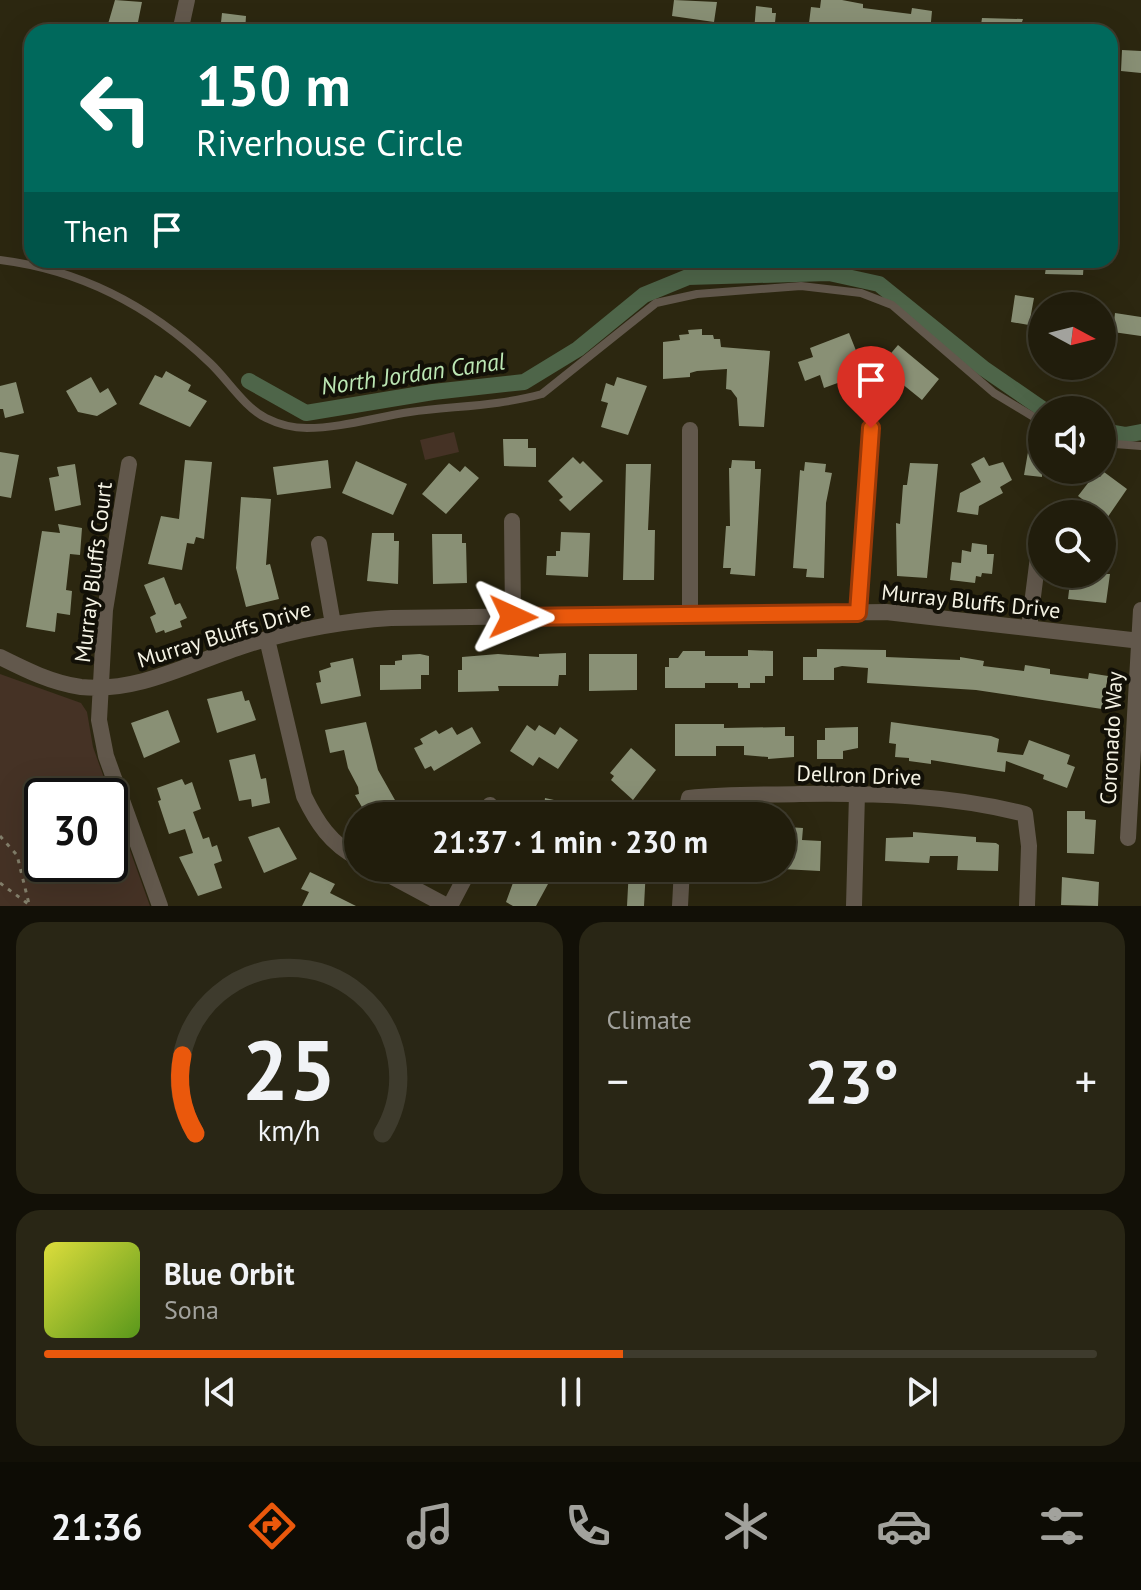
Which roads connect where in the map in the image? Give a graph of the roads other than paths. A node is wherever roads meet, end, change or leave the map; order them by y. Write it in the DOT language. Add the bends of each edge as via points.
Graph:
graph roads {
  1 [pos="187,0"];
  2 [pos="182,24"];
  3 [pos="0,260"];
  4 [pos="24,265"];
  5 [pos="40,268"];
  6 [pos="1028,413"];
  7 [pos="871,428"];
  8 [pos="690,430"];
  9 [pos="1116,444"];
  10 [pos="1141,446"];
  11 [pos="129,464"];
  12 [pos="512,521"];
  13 [pos="319,544"];
  14 [pos="1034,588"];
  15 [pos="1141,610"];
  16 [pos="858,613"];
  17 [pos="690,615"];
  18 [pos="513,617"];
  19 [pos="333,624"];
  20 [pos="1029,628"];
  21 [pos="267,639"];
  22 [pos="1139,641"];
  23 [pos="0,657"];
  24 [pos="101,687"];
  25 [pos="857,794"];
  26 [pos="688,802"];
  27 [pos="1128,838"];
  28 [pos="344,848"];
  29 [pos="403,882"];
  30 [pos="462,882"];
  31 [pos="681,882"];
  32 [pos="160,906"];
  33 [pos="448,906"];
  34 [pos="680,906"];
  35 [pos="854,906"];
  36 [pos="1027,906"];
  1 -- 2 [label="street"];
  3 -- 4 [label="lane"];
  5 -- 6 [label="lane" via="100,287 152,315 263,417 304,429 542,394 656,303 697,294 801,286 861,293 892,305 982,384"];
  7 -- 16 [label="street"];
  8 -- 17 [label="street"];
  9 -- 10 [label="lane"];
  11 -- 24 [label="street, Murray Bluffs Court" via="105,610"];
  12 -- 18 [label="street"];
  13 -- 19 [label="street"];
  14 -- 20 [label="street"];
  15 -- 22 [label="street, Coronado Way"];
  16 -- 17 [label="street, Murray Bluffs Drive"];
  16 -- 20 [label="street, Murray Bluffs Drive"];
  17 -- 18 [label="street, Murray Bluffs Drive"];
  18 -- 19 [label="street, Murray Bluffs Drive"];
  19 -- 21 [label="street, Murray Bluffs Drive"];
  20 -- 22 [label="street, Murray Bluffs Drive"];
  21 -- 24 [label="street, Murray Bluffs Drive" via="139,684"];
  21 -- 28 [label="street" via="304,796 314,818"];
  22 -- 27 [label="street, Coronado Way"];
  23 -- 24 [label="street, Murray Bluffs Drive" via="50,680"];
  24 -- 32 [label="street, Murray Bluffs Court" via="99,720 106,756"];
  25 -- 26 [label="street, Dellron Drive" via="718,795"];
  25 -- 35 [label="street"];
  25 -- 36 [label="street, Dellron Drive" via="1025,814"];
  29 -- 33 [label="street"];
  30 -- 33 [label="street"];
  31 -- 34 [label="street"];
}
